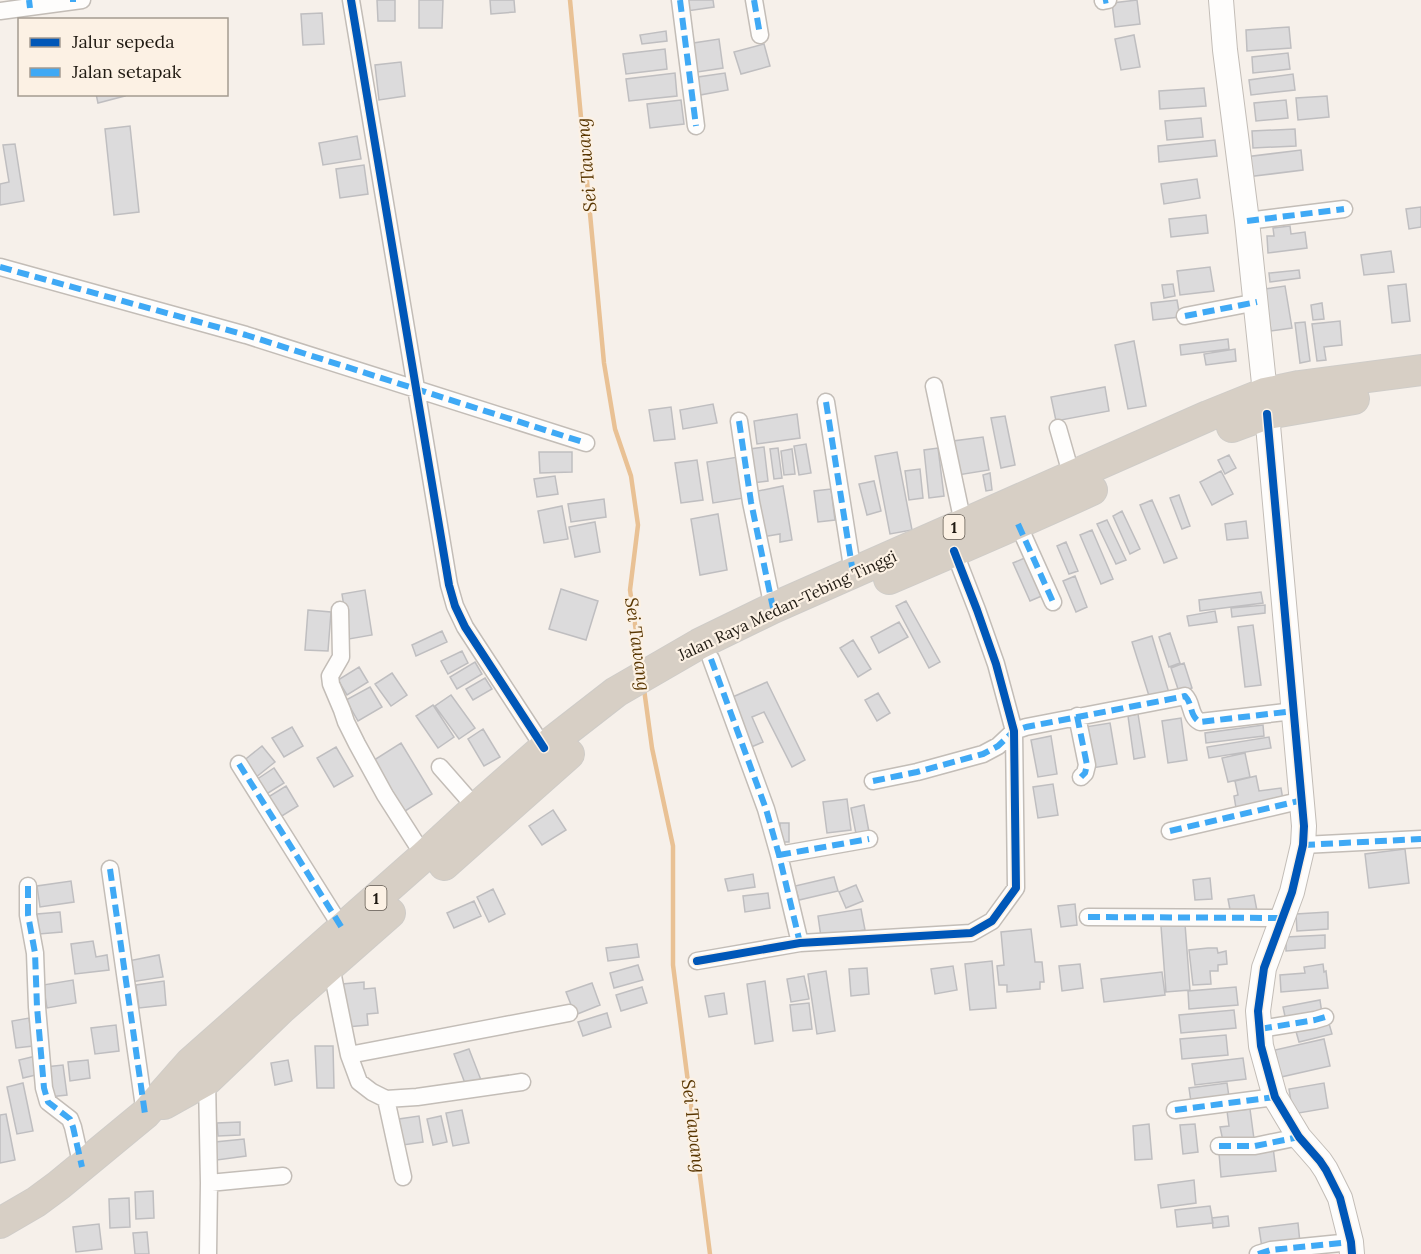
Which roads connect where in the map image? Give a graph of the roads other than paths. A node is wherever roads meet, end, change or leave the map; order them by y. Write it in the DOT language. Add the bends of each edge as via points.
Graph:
graph roads {
  1 [pos="351,0"];
  2 [pos="680,0"];
  3 [pos="754,0"];
  4 [pos="1108,0"];
  5 [pos="1221,0"];
  6 [pos="76,1"];
  7 [pos="1103,1"];
  8 [pos="30,4"];
  9 [pos="0,11"];
  10 [pos="760,35"];
  11 [pos="696,126"];
  12 [pos="1344,209"];
  13 [pos="1247,221"];
  14 [pos="0,267"];
  15 [pos="1257,302"];
  16 [pos="1185,316"];
  17 [pos="1421,370"];
  18 [pos="934,386"];
  19 [pos="417,388"];
  20 [pos="1421,391"];
  21 [pos="826,402"];
  22 [pos="1266,403"];
  23 [pos="739,421"];
  24 [pos="1058,428"];
  25 [pos="586,442"];
  26 [pos="1072,477"];
  27 [pos="1018,524"];
  28 [pos="963,539"];
  29 [pos="854,573"];
  30 [pos="1053,602"];
  31 [pos="773,608"];
  32 [pos="340,610"];
  33 [pos="711,659"];
  34 [pos="653,681"];
  35 [pos="621,700"];
  36 [pos="1294,711"];
  37 [pos="1077,716"];
  38 [pos="1014,731"];
  39 [pos="544,748"];
  40 [pos="239,764"];
  41 [pos="440,767"];
  42 [pos="1081,777"];
  43 [pos="873,781"];
  44 [pos="1303,800"];
  45 [pos="476,808"];
  46 [pos="1170,831"];
  47 [pos="1421,838"];
  48 [pos="869,839"];
  49 [pos="1303,845"];
  50 [pos="779,855"];
  51 [pos="424,856"];
  52 [pos="110,869"];
  53 [pos="28,886"];
  54 [pos="1088,917"];
  55 [pos="1283,918"];
  56 [pos="342,928"];
  57 [pos="800,943"];
  58 [pos="697,961"];
  59 [pos="331,966"];
  60 [pos="569,1013"];
  61 [pos="1325,1017"];
  62 [pos="1260,1029"];
  63 [pos="349,1055"];
  64 [pos="207,1080"];
  65 [pos="522,1082"];
  66 [pos="1275,1097"];
  67 [pos="386,1099"];
  68 [pos="1175,1110"];
  69 [pos="146,1114"];
  70 [pos="1299,1137"];
  71 [pos="1219,1146"];
  72 [pos="82,1167"];
  73 [pos="283,1176"];
  74 [pos="404,1177"];
  75 [pos="209,1183"];
  76 [pos="0,1223"];
  77 [pos="1352,1248"];
  78 [pos="208,1254"];
  79 [pos="1258,1254"];
  1 -- 19 [label="street"];
  2 -- 11 [label="street"];
  3 -- 10 [label="street"];
  4 -- 7 [label="street"];
  5 -- 13 [label="street"];
  6 -- 8 [label="street"];
  8 -- 9 [label="street"];
  12 -- 13 [label="street"];
  13 -- 15 [label="street"];
  14 -- 19 [label="street" via="246,335"];
  15 -- 16 [label="street"];
  15 -- 22 [label="street"];
  17 -- 22 [label="highway, Jalan Raya Medan-Tebing Tinggi / 1" via="1299,386"];
  18 -- 28 [label="street"];
  19 -- 25 [label="street"];
  19 -- 39 [label="street" via="455,606"];
  20 -- 22 [label="highway, Jalan Raya Medan-Tebing Tinggi / 1" via="1358,399"];
  21 -- 29 [label="street"];
  22 -- 26 [label="highway, Jalan Raya Medan-Tebing Tinggi / 1" via="1208,416"];
  22 -- 27 [label="highway, Jalan Raya Medan-Tebing Tinggi / 1" via="1217,432"];
  22 -- 36 [label="street"];
  23 -- 31 [label="street"];
  24 -- 26 [label="street"];
  26 -- 28 [label="highway, Jalan Raya Medan-Tebing Tinggi / 1"];
  27 -- 28 [label="highway, Jalan Raya Medan-Tebing Tinggi / 1"];
  27 -- 30 [label="street"];
  28 -- 29 [label="highway, Jalan Raya Medan-Tebing Tinggi / 1"];
  28 -- 33 [label="highway, Jalan Raya Medan-Tebing Tinggi / 1"];
  28 -- 38 [label="street" via="977,610"];
  29 -- 31 [label="highway, Jalan Raya Medan-Tebing Tinggi / 1"];
  31 -- 34 [label="highway, Jalan Raya Medan-Tebing Tinggi / 1" via="699,644"];
  32 -- 51 [label="street" via="341,657 330,676 331,684 354,738"];
  33 -- 34 [label="highway, Jalan Raya Medan-Tebing Tinggi / 1"];
  33 -- 50 [label="street"];
  34 -- 35 [label="highway, Jalan Raya Medan-Tebing Tinggi / 1"];
  35 -- 39 [label="highway, Jalan Raya Medan-Tebing Tinggi / 1"];
  35 -- 59 [label="highway, Jalan Raya Medan-Tebing Tinggi / 1" via="590,735"];
  36 -- 37 [label="street" via="1200,722 1195,720 1185,696"];
  36 -- 44 [label="street"];
  37 -- 38 [label="street"];
  37 -- 42 [label="street" via="1087,765"];
  38 -- 43 [label="street" via="983,754"];
  38 -- 57 [label="street" via="1017,888 992,921 971,933"];
  39 -- 45 [label="highway, Jalan Raya Medan-Tebing Tinggi / 1"];
  40 -- 56 [label="street"];
  41 -- 45 [label="street"];
  44 -- 46 [label="street"];
  44 -- 49 [label="street"];
  45 -- 51 [label="highway, Jalan Raya Medan-Tebing Tinggi / 1"];
  47 -- 49 [label="street"];
  48 -- 50 [label="street"];
  49 -- 55 [label="street"];
  50 -- 57 [label="street"];
  51 -- 56 [label="highway, Jalan Raya Medan-Tebing Tinggi / 1"];
  52 -- 69 [label="street"];
  53 -- 72 [label="street" via="44,1088 48,1102 70,1119"];
  54 -- 55 [label="street"];
  55 -- 62 [label="street" via="1264,968 1258,1011"];
  56 -- 69 [label="highway, Jalan Raya Medan-Tebing Tinggi / 1" via="190,1063"];
  57 -- 58 [label="street"];
  59 -- 63 [label="street"];
  59 -- 64 [label="highway, Jalan Raya Medan-Tebing Tinggi / 1"];
  60 -- 63 [label="street"];
  61 -- 62 [label="street"];
  62 -- 66 [label="street"];
  63 -- 67 [label="street" via="359,1082"];
  64 -- 69 [label="highway, Jalan Raya Medan-Tebing Tinggi / 1"];
  64 -- 75 [label="street"];
  65 -- 67 [label="street"];
  66 -- 68 [label="street"];
  66 -- 70 [label="street"];
  67 -- 74 [label="street"];
  69 -- 72 [label="highway, Jalan Raya Medan-Tebing Tinggi / 1"];
  70 -- 71 [label="street" via="1255,1146"];
  70 -- 77 [label="street" via="1320,1161 1340,1198"];
  72 -- 76 [label="highway, Jalan Raya Medan-Tebing Tinggi / 1"];
  73 -- 75 [label="street"];
  75 -- 78 [label="street"];
  77 -- 79 [label="street" via="1271,1250"];
}
